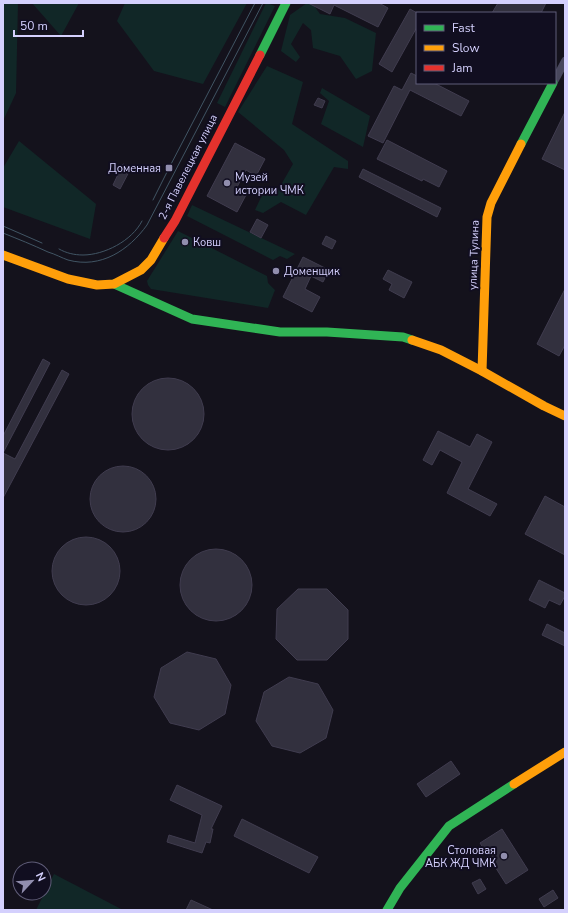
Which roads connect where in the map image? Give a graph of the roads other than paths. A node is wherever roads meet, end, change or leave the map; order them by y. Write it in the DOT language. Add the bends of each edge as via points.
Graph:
graph roads {
  1 [pos="286,3"];
  2 [pos="565,61"];
  3 [pos="556,78"];
  4 [pos="553,84"];
  5 [pos="3,255"];
  6 [pos="114,284"];
  7 [pos="482,371"];
  8 [pos="565,416"];
  9 [pos="565,752"];
  10 [pos="387,910"];
  1 -- 6 [label="street, 2-я Павелецкая улица" via="175,221 151,260 141,270"];
  2 -- 3 [label="street"];
  4 -- 7 [label="street, улица Тулина" via="491,203 487,217"];
  5 -- 6 [label="street, 2-я Павелецкая улица" via="68,279 97,285"];
  6 -- 7 [label="street" via="192,319 280,332 403,337 441,350"];
  7 -- 8 [label="street"];
  9 -- 10 [label="street" via="449,826 400,888"];
}
